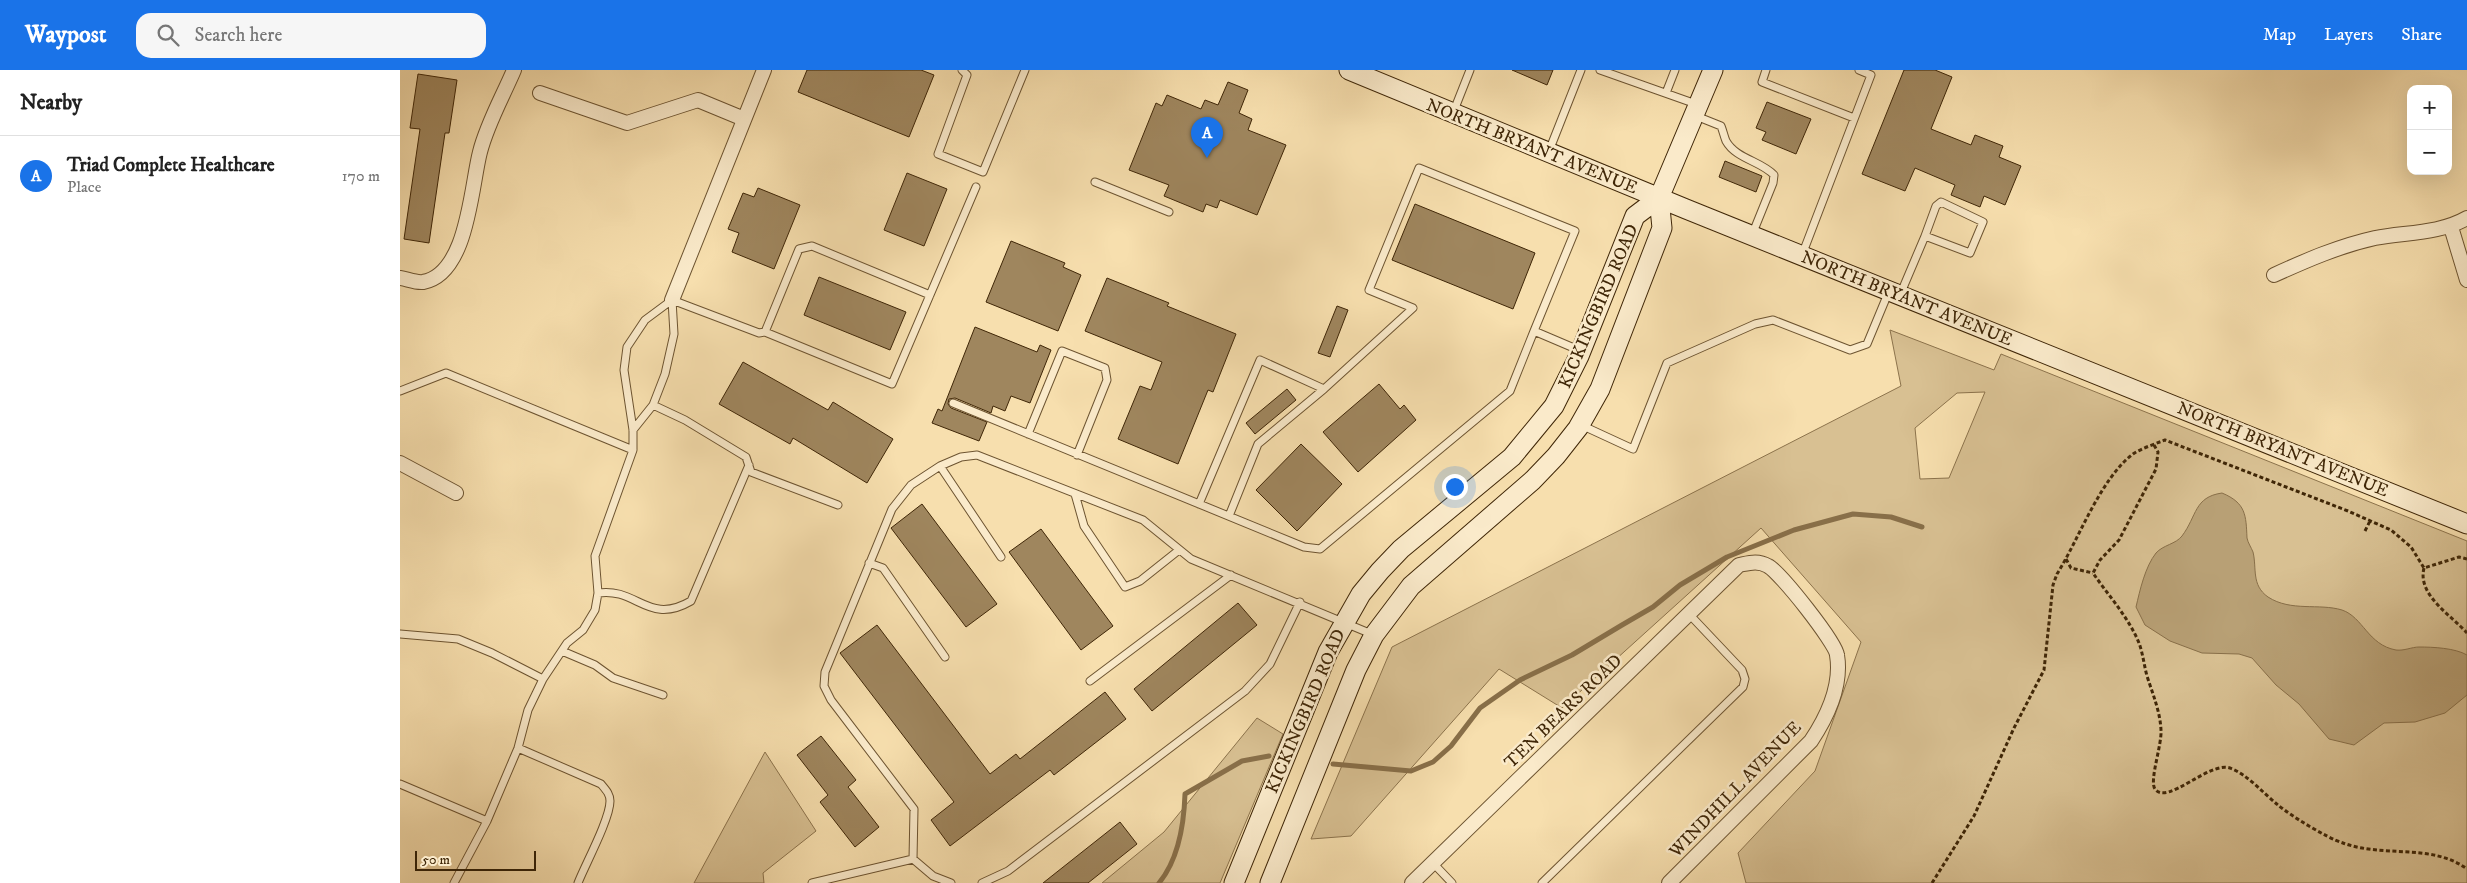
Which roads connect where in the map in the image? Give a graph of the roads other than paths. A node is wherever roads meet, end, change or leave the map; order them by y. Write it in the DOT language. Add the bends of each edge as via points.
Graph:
graph roads {
  1 [pos="514,70"];
  2 [pos="764,70"];
  3 [pos="962,70"];
  4 [pos="1025,70"];
  5 [pos="1350,70"];
  6 [pos="1470,70"];
  7 [pos="1581,70"];
  8 [pos="1600,70"];
  9 [pos="1675,70"];
  10 [pos="1713,70"];
  11 [pos="1766,70"];
  12 [pos="1859,70"];
  13 [pos="540,92"];
  14 [pos="1666,94"];
  15 [pos="1696,110"];
  16 [pos="1453,113"];
  17 [pos="1854,118"];
  18 [pos="744,119"];
  19 [pos="1548,152"];
  20 [pos="1096,182"];
  21 [pos="976,187"];
  22 [pos="1659,198"];
  23 [pos="1170,212"];
  24 [pos="2467,218"];
  25 [pos="2451,227"];
  26 [pos="1752,236"];
  27 [pos="1924,236"];
  28 [pos="1802,256"];
  29 [pos="2274,275"];
  30 [pos="400,278"];
  31 [pos="2467,280"];
  32 [pos="1894,293"];
  33 [pos="930,295"];
  34 [pos="672,300"];
  35 [pos="1534,331"];
  36 [pos="765,332"];
  37 [pos="1581,351"];
  38 [pos="1324,389"];
  39 [pos="400,391"];
  40 [pos="953,404"];
  41 [pos="653,405"];
  42 [pos="1580,425"];
  43 [pos="633,430"];
  44 [pos="1028,434"];
  45 [pos="633,450"];
  46 [pos="1077,454"];
  47 [pos="400,463"];
  48 [pos="749,465"];
  49 [pos="940,466"];
  50 [pos="456,493"];
  51 [pos="1075,494"];
  52 [pos="1199,504"];
  53 [pos="838,505"];
  54 [pos="1229,516"];
  55 [pos="2467,524"];
  56 [pos="1180,550"];
  57 [pos="1001,557"];
  58 [pos="868,563"];
  59 [pos="1739,565"];
  60 [pos="1231,575"];
  61 [pos="598,593"];
  62 [pos="1300,602"];
  63 [pos="1689,614"];
  64 [pos="1344,621"];
  65 [pos="400,634"];
  66 [pos="1374,635"];
  67 [pos="562,651"];
  68 [pos="945,657"];
  69 [pos="543,679"];
  70 [pos="1090,682"];
  71 [pos="664,695"];
  72 [pos="518,748"];
  73 [pos="400,784"];
  74 [pos="487,821"];
  75 [pos="913,859"];
  76 [pos="1433,863"];
  77 [pos="454,883"];
  78 [pos="578,883"];
  79 [pos="812,883"];
  80 [pos="951,883"];
  81 [pos="982,883"];
  82 [pos="1234,883"];
  83 [pos="1270,883"];
  84 [pos="1412,883"];
  85 [pos="1452,883"];
  86 [pos="1542,883"];
  87 [pos="1670,883"];
  1 -- 30 [label="street" via="480,150 468,219 451,261 446,268 422,282"];
  2 -- 18 [label="street"];
  3 -- 4 [label="lane" via="967,75 938,154 983,172"];
  5 -- 16 [label="street, NORTH BRYANT AVENUE"];
  6 -- 16 [label="lane"];
  7 -- 19 [label="lane"];
  8 -- 14 [label="lane"];
  9 -- 14 [label="lane"];
  10 -- 15 [label="street"];
  11 -- 17 [label="lane" via="1762,82"];
  12 -- 17 [label="lane" via="1870,75"];
  13 -- 18 [label="street" via="627,123 698,100"];
  14 -- 15 [label="lane"];
  15 -- 22 [label="street"];
  15 -- 26 [label="lane" via="1721,126 1726,141 1735,152 1774,176"];
  16 -- 19 [label="street, NORTH BRYANT AVENUE"];
  17 -- 28 [label="lane"];
  18 -- 34 [label="street"];
  19 -- 22 [label="street, NORTH BRYANT AVENUE"];
  20 -- 23 [label="lane"];
  21 -- 33 [label="lane"];
  22 -- 26 [label="street, NORTH BRYANT AVENUE"];
  22 -- 37 [label="street, KICKINGBIRD ROAD" via="1635,216"];
  22 -- 42 [label="street, KICKINGBIRD ROAD" via="1662,228 1600,389"];
  24 -- 25 [label="street"];
  25 -- 29 [label="street" via="2338,247"];
  25 -- 31 [label="street"];
  26 -- 28 [label="street, NORTH BRYANT AVENUE"];
  27 -- 27 [label="lane" via="1968,254 1972,252 1983,222 1942,202 1936,206"];
  27 -- 32 [label="lane"];
  28 -- 32 [label="street, NORTH BRYANT AVENUE"];
  32 -- 42 [label="lane" via="1867,344 1850,350 1773,320 1755,324 1667,363 1633,449"];
  32 -- 55 [label="street, NORTH BRYANT AVENUE"];
  33 -- 36 [label="lane" via="812,246 804,246 798,249"];
  33 -- 36 [label="lane" via="892,384"];
  34 -- 36 [label="lane" via="759,333"];
  34 -- 41 [label="lane" via="674,334 665,374"];
  34 -- 43 [label="lane" via="645,320 627,347 624,370"];
  35 -- 37 [label="lane"];
  35 -- 38 [label="lane" via="1575,231 1419,168 1369,290 1413,308"];
  35 -- 54 [label="lane" via="1510,391 1320,549 1304,547"];
  37 -- 64 [label="street, KICKINGBIRD ROAD" via="1567,383 1537,428 1512,457 1401,549 1361,594"];
  38 -- 52 [label="lane" via="1260,360"];
  38 -- 54 [label="lane" via="1258,444"];
  39 -- 45 [label="lane" via="446,373"];
  40 -- 44 [label="lane"];
  41 -- 43 [label="lane"];
  41 -- 48 [label="lane" via="685,420 746,457"];
  42 -- 66 [label="street, KICKINGBIRD ROAD" via="1533,480 1410,586"];
  43 -- 45 [label="lane"];
  44 -- 46 [label="lane"];
  44 -- 46 [label="lane" via="1062,350 1105,368 1107,380"];
  45 -- 61 [label="lane" via="595,556"];
  46 -- 52 [label="lane"];
  47 -- 50 [label="street"];
  48 -- 53 [label="lane" via="752,472"];
  48 -- 61 [label="lane" via="691,601 676,609 662,611 610,591"];
  49 -- 51 [label="lane" via="977,455"];
  49 -- 57 [label="lane"];
  49 -- 58 [label="lane" via="912,485 892,509"];
  51 -- 56 [label="lane" via="1143,520"];
  51 -- 56 [label="lane" via="1084,526 1125,587 1140,582"];
  52 -- 54 [label="lane"];
  56 -- 60 [label="lane" via="1191,559"];
  58 -- 68 [label="lane" via="883,568"];
  58 -- 75 [label="lane" via="825,672 824,686 914,809"];
  59 -- 63 [label="street, TEN BEARS ROAD"];
  59 -- 87 [label="street, WINDHILL AVENUE" via="1754,561 1770,566 1827,634 1837,654 1837,680 1824,722 1810,741"];
  60 -- 62 [label="lane"];
  60 -- 70 [label="lane"];
  61 -- 67 [label="lane" via="595,610 583,630"];
  62 -- 64 [label="lane"];
  62 -- 81 [label="lane" via="1270,664 1245,691 1008,871"];
  63 -- 76 [label="street, TEN BEARS ROAD"];
  63 -- 86 [label="lane" via="1742,670 1743,686"];
  64 -- 66 [label="lane"];
  64 -- 82 [label="street, KICKINGBIRD ROAD" via="1324,661"];
  65 -- 69 [label="lane" via="458,639"];
  66 -- 83 [label="street, KICKINGBIRD ROAD" via="1356,670"];
  67 -- 69 [label="lane"];
  67 -- 71 [label="lane" via="595,665 613,678"];
  69 -- 72 [label="lane" via="528,710"];
  72 -- 74 [label="lane"];
  72 -- 78 [label="lane" via="601,784 608,791 610,802 606,817"];
  73 -- 74 [label="lane"];
  74 -- 77 [label="lane"];
  75 -- 79 [label="lane"];
  75 -- 80 [label="lane" via="933,876"];
  76 -- 84 [label="street, TEN BEARS ROAD"];
  76 -- 85 [label="lane"];
}
